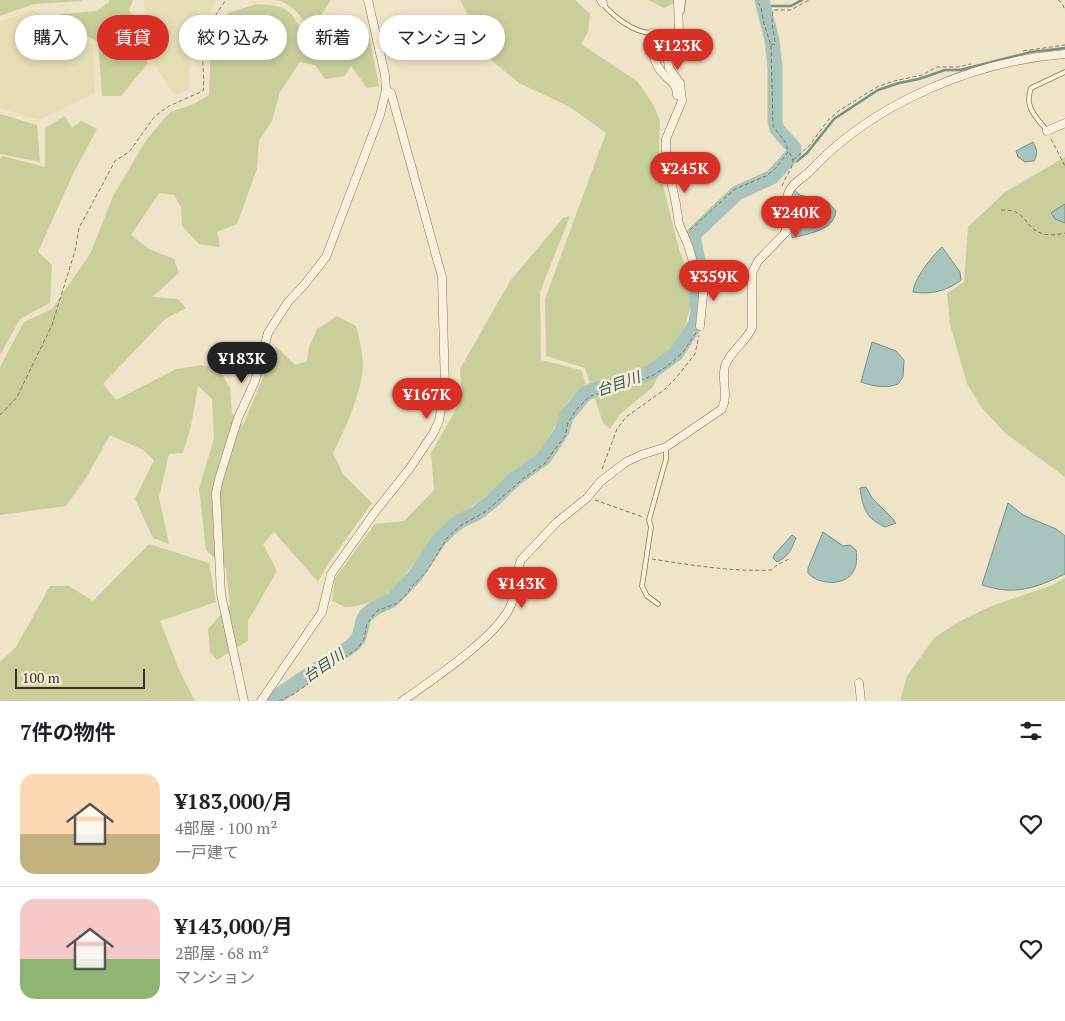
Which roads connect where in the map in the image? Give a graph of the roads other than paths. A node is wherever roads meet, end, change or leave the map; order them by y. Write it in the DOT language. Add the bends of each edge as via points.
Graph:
graph roads {
  1 [pos="368,0"];
  2 [pos="678,0"];
  3 [pos="683,0"];
  4 [pos="602,2"];
  5 [pos="652,32"];
  6 [pos="679,34"];
  7 [pos="1065,54"];
  8 [pos="1065,72"];
  9 [pos="386,90"];
  10 [pos="678,112"];
  11 [pos="1065,124"];
  12 [pos="1047,131"];
  13 [pos="700,326"];
  14 [pos="666,447"];
  15 [pos="658,604"];
  16 [pos="859,683"];
  17 [pos="244,701"];
  18 [pos="261,701"];
  19 [pos="402,701"];
  20 [pos="861,701"];
  1 -- 9 [label="street"];
  2 -- 6 [label="street"];
  3 -- 6 [label="lane"];
  4 -- 5 [label="lane" via="631,26 642,32"];
  5 -- 10 [label="street" via="652,54 660,71 677,89"];
  6 -- 10 [label="street" via="668,61 682,89"];
  7 -- 14 [label="street" via="1003,64 950,80 915,96 847,136 795,183 788,194 786,232 758,261 752,273 752,328 726,363 725,404"];
  8 -- 12 [label="lane" via="1030,88 1031,110"];
  9 -- 17 [label="street" via="377,124 326,257 288,302 268,333 255,381 238,418 219,479 216,502 221,594"];
  9 -- 18 [label="street" via="391,93 442,278 445,388 439,421 410,468 330,574 322,612"];
  10 -- 13 [label="street" via="666,140 666,158 679,224 704,285"];
  11 -- 12 [label="street"];
  14 -- 15 [label="lane" via="666,459 649,520 651,526 642,586 647,596"];
  14 -- 19 [label="street" via="626,462 557,522 521,560 515,595 505,618 466,653"];
  16 -- 20 [label="street"];
}
